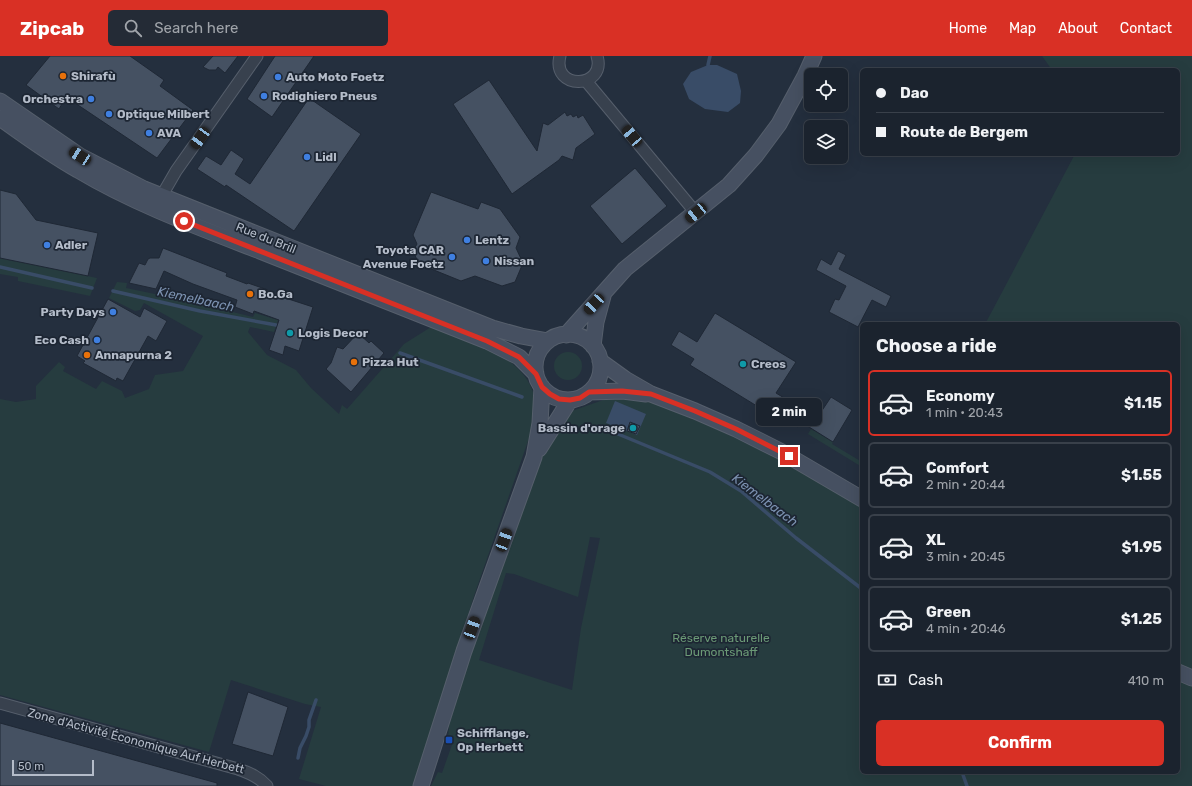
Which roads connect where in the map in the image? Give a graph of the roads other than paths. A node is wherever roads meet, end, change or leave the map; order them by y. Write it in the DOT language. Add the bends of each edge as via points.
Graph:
graph roads {
  1 [pos="257,56"];
  2 [pos="560,56"];
  3 [pos="597,56"];
  4 [pos="814,56"];
  5 [pos="586,80"];
  6 [pos="0,101"];
  7 [pos="0,118"];
  8 [pos="161,197"];
  9 [pos="696,213"];
  10 [pos="604,294"];
  11 [pos="566,334"];
  12 [pos="548,341"];
  13 [pos="593,346"];
  14 [pos="600,361"];
  15 [pos="539,381"];
  16 [pos="589,392"];
  17 [pos="651,394"];
  18 [pos="570,400"];
  19 [pos="534,457"];
  20 [pos="860,498"];
  21 [pos="1180,673"];
  22 [pos="1192,678"];
  23 [pos="0,703"];
  24 [pos="267,786"];
  25 [pos="421,786"];
  1 -- 8 [label="street" via="176,171"];
  2 -- 5 [label="street" via="560,69 568,79 580,82"];
  3 -- 5 [label="street" via="599,65 592,77"];
  4 -- 9 [label="main road" via="778,124 756,155 729,185"];
  5 -- 9 [label="street"];
  6 -- 8 [label="main road, Rue du Brill" via="80,156"];
  7 -- 15 [label="main road, Rue du Brill" via="38,145 114,190 230,240 487,341 519,357"];
  8 -- 12 [label="main road, Rue du Brill" via="492,328"];
  9 -- 10 [label="main road" via="625,269"];
  10 -- 11 [label="main road"];
  10 -- 13 [label="main road" via="596,322"];
  11 -- 12 [label="main road"];
  11 -- 13 [label="main road" via="586,340"];
  12 -- 15 [label="main road" via="537,356 535,365"];
  13 -- 14 [label="main road"];
  14 -- 16 [label="main road" via="599,378"];
  14 -- 17 [label="main road"];
  15 -- 18 [label="main road" via="550,394 559,399"];
  15 -- 19 [label="main road" via="540,423"];
  16 -- 17 [label="main road" via="622,391"];
  16 -- 18 [label="main road" via="580,398"];
  17 -- 20 [label="main road" via="736,429 786,454"];
  18 -- 19 [label="main road"];
  19 -- 25 [label="main road" via="476,616"];
  21 -- 22 [label="main road"];
  23 -- 24 [label="street, Zone d'Activité Économique Auf Herbett" via="238,769 261,779"];
}
